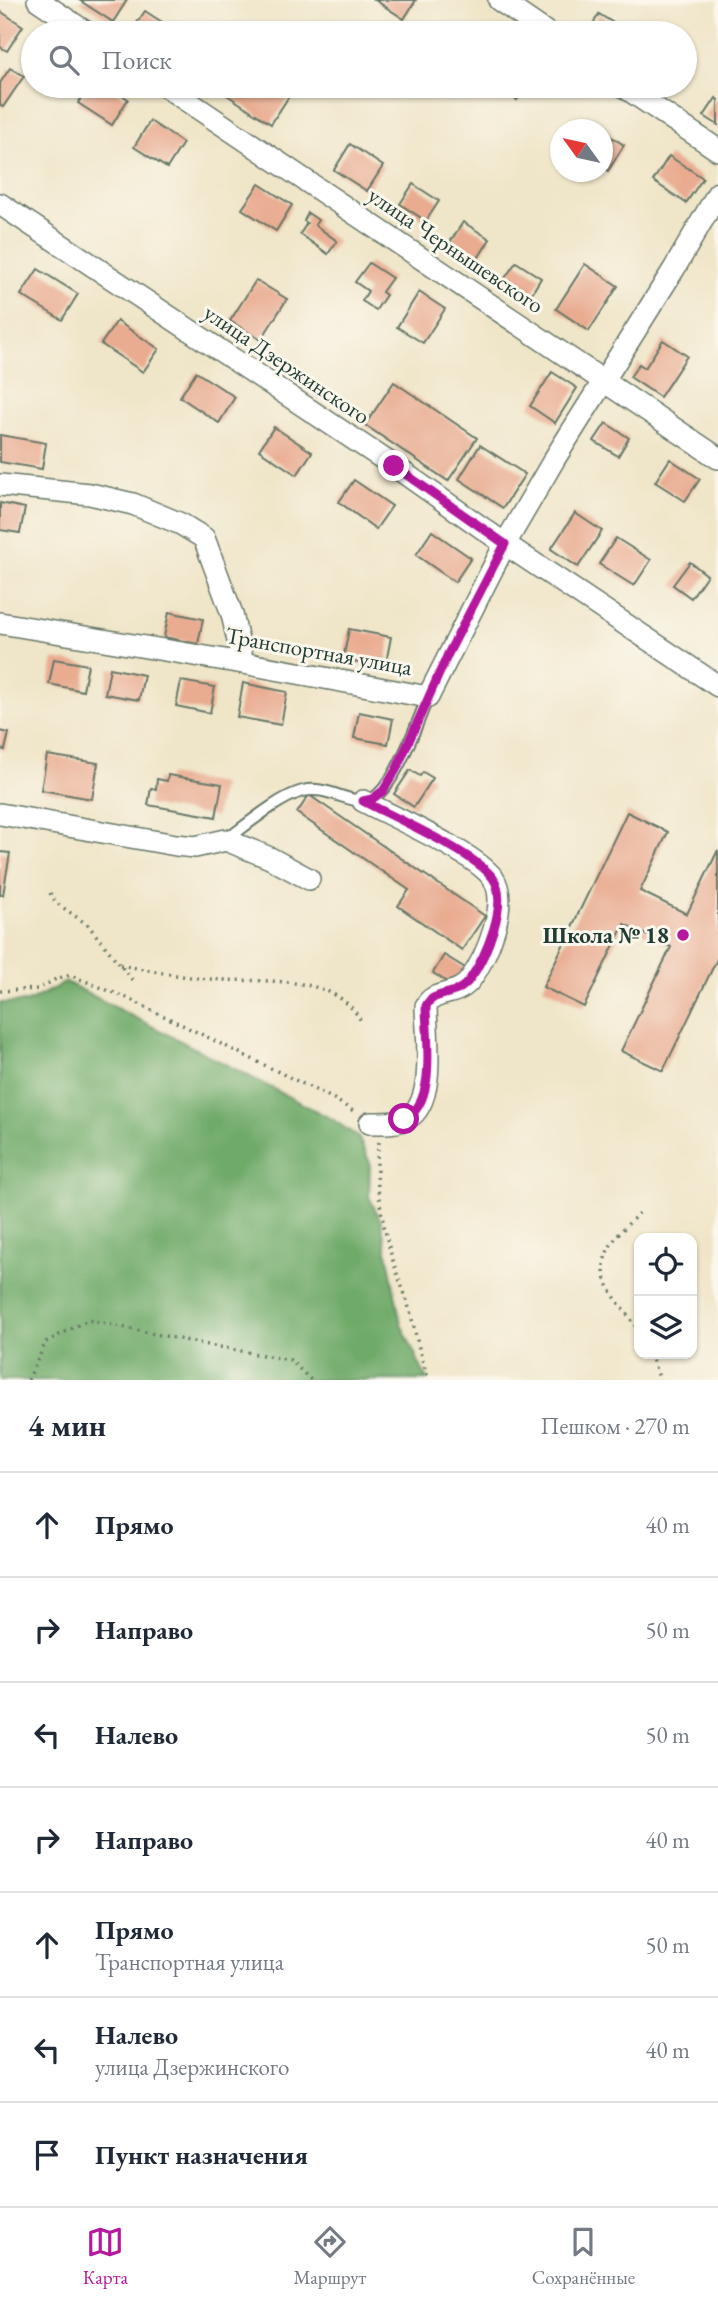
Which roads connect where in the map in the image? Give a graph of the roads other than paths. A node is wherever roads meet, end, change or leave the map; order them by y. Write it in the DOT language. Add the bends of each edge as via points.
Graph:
graph roads {
  1 [pos="38,0"];
  2 [pos="499,0"];
  3 [pos="70,21"];
  4 [pos="530,21"];
  5 [pos="183,98"];
  6 [pos="641,98"];
  7 [pos="718,150"];
  8 [pos="718,193"];
  9 [pos="0,204"];
  10 [pos="603,381"];
  11 [pos="718,458"];
  12 [pos="0,485"];
  13 [pos="505,544"];
  14 [pos="0,623"];
  15 [pos="243,663"];
  16 [pos="718,687"];
  17 [pos="428,698"];
  18 [pos="363,801"];
  19 [pos="0,814"];
  20 [pos="226,840"];
  21 [pos="309,879"];
  22 [pos="370,1123"];
  1 -- 3 [label="street"];
  2 -- 4 [label="street"];
  5 -- 10 [label="street, улица Чернышевского"];
  6 -- 7 [label="street"];
  8 -- 10 [label="street, Транспортная улица"];
  9 -- 13 [label="street, улица Дзержинского"];
  10 -- 11 [label="street, улица Чернышевского"];
  10 -- 13 [label="street, Транспортная улица"];
  12 -- 15 [label="street" via="90,494 133,504 204,538 232,614"];
  13 -- 16 [label="street, улица Дзержинского"];
  13 -- 17 [label="street, Транспортная улица"];
  14 -- 15 [label="street, Транспортная улица"];
  15 -- 17 [label="street, Транспортная улица"];
  17 -- 18 [label="lane" via="386,787"];
  18 -- 20 [label="lane" via="302,791"];
  18 -- 22 [label="street" via="484,869 495,882 499,902 489,941 471,978 461,989 434,996 426,1006 428,1068 416,1111 400,1121"];
  19 -- 20 [label="street" via="176,845 195,847"];
  20 -- 21 [label="street"];
}
